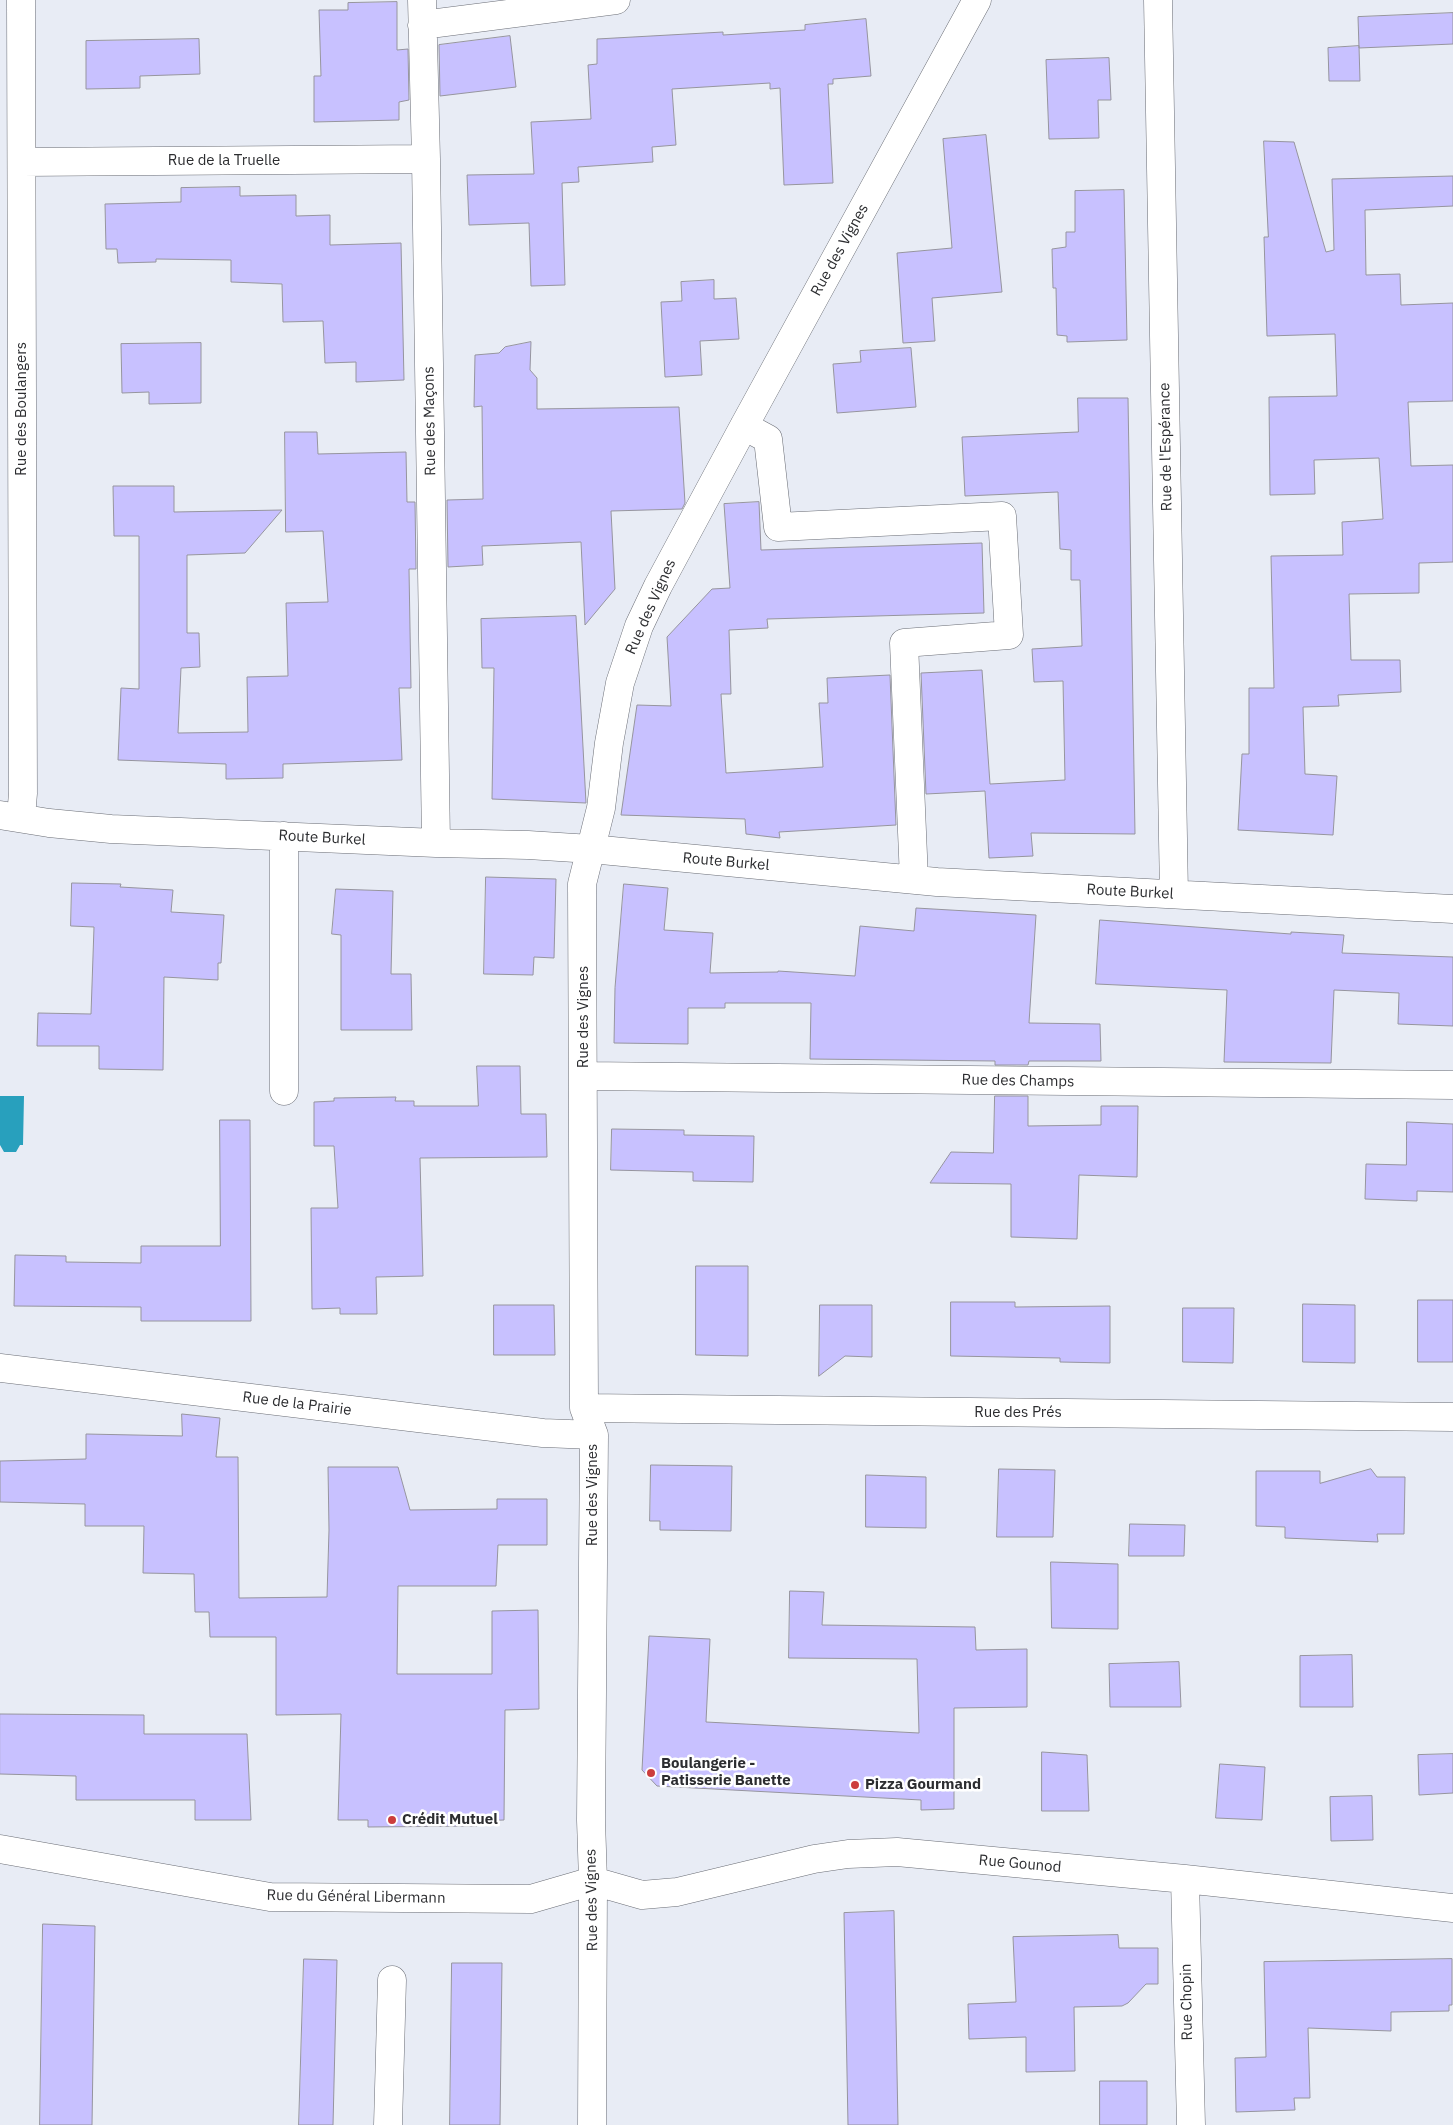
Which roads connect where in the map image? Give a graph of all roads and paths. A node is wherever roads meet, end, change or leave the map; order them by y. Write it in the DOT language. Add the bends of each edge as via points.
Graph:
graph roads {
  1 [pos="21,0"];
  2 [pos="616,0"];
  3 [pos="977,0"];
  4 [pos="1158,0"];
  5 [pos="422,12"];
  6 [pos="426,159"];
  7 [pos="22,162"];
  8 [pos="744,426"];
  9 [pos="11,816"];
  10 [pos="284,836"];
  11 [pos="436,843"];
  12 [pos="591,849"];
  13 [pos="914,880"];
  14 [pos="1174,894"];
  15 [pos="1453,908"];
  16 [pos="584,1076"];
  17 [pos="1453,1086"];
  18 [pos="284,1091"];
  19 [pos="0,1368"];
  20 [pos="584,1408"];
  21 [pos="1453,1417"];
  22 [pos="594,1435"];
  23 [pos="0,1849"];
  24 [pos="1185,1879"];
  25 [pos="592,1881"];
  26 [pos="1453,1908"];
  27 [pos="392,1980"];
  28 [pos="388,2125"];
  29 [pos="592,2125"];
  30 [pos="1191,2125"];
  1 -- 7 [label="street, Rue des Boulangers"];
  2 -- 5 [label="street"];
  3 -- 8 [label="street, Rue des Vignes"];
  4 -- 14 [label="street, Rue de l'Espérance"];
  5 -- 6 [label="street, Rue des Maçons"];
  6 -- 7 [label="street, Rue de la Truelle"];
  6 -- 11 [label="street, Rue des Maçons"];
  7 -- 9 [label="street, Rue des Boulangers"];
  8 -- 12 [label="street, Rue des Vignes" via="658,586 629,654 614,712 601,808"];
  8 -- 13 [label="street" via="768,439 778,527 1002,516 1009,635 904,643"];
  9 -- 10 [label="street, Route Burkel" via="71,826"];
  10 -- 11 [label="street, Route Burkel"];
  10 -- 18 [label="street"];
  11 -- 12 [label="street, Route Burkel"];
  12 -- 13 [label="street, Route Burkel"];
  12 -- 16 [label="street, Rue des Vignes" via="582,884"];
  13 -- 14 [label="street, Route Burkel"];
  14 -- 15 [label="street, Route Burkel"];
  16 -- 17 [label="street, Rue des Champs"];
  16 -- 20 [label="street, Rue des Vignes"];
  19 -- 22 [label="street, Rue de la Prairie" via="543,1433"];
  20 -- 21 [label="street, Rue des Prés"];
  20 -- 22 [label="street, Rue des Vignes"];
  22 -- 25 [label="street, Rue des Vignes"];
  23 -- 25 [label="street, Rue du Général Libermann" via="270,1897 531,1899"];
  24 -- 25 [label="street, Rue Gounod" via="897,1852 814,1859 677,1892 642,1895"];
  24 -- 26 [label="street, Rue Gounod"];
  24 -- 30 [label="street, Rue Chopin"];
  25 -- 29 [label="street, Rue des Vignes"];
  27 -- 28 [label="street"];
}
